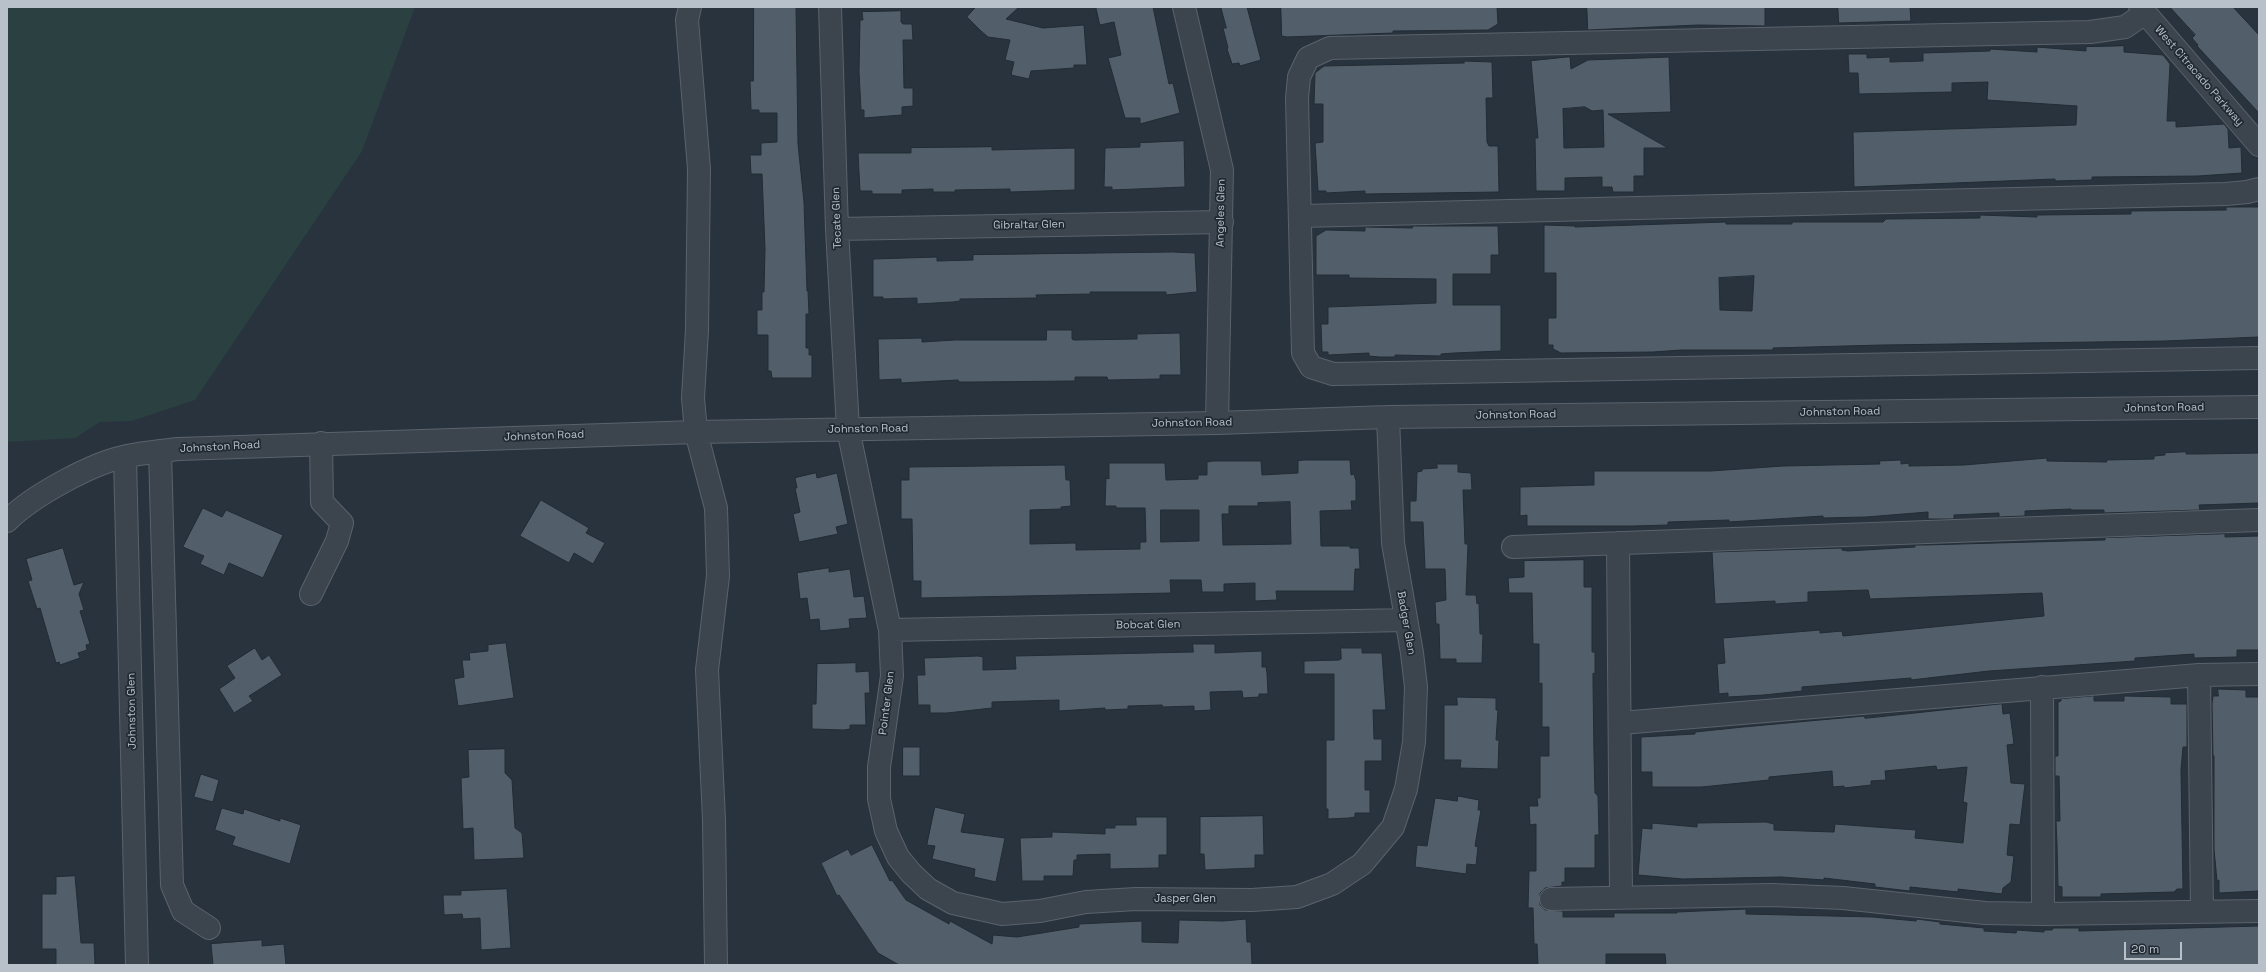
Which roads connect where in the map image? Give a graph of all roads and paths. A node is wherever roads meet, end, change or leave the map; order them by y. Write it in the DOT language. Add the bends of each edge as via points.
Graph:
graph roads {
  1 [pos="690,7"];
  2 [pos="830,7"];
  3 [pos="1184,7"];
  4 [pos="2142,10"];
  5 [pos="2259,145"];
  6 [pos="2259,189"];
  7 [pos="1300,216"];
  8 [pos="1222,222"];
  9 [pos="837,229"];
  10 [pos="2259,358"];
  11 [pos="2259,407"];
  12 [pos="1388,417"];
  13 [pos="1217,423"];
  14 [pos="848,429"];
  15 [pos="696,432"];
  16 [pos="321,443"];
  17 [pos="160,452"];
  18 [pos="125,457"];
  19 [pos="2259,520"];
  20 [pos="7,521"];
  21 [pos="1618,543"];
  22 [pos="1513,547"];
  23 [pos="311,594"];
  24 [pos="1406,620"];
  25 [pos="890,630"];
  26 [pos="2259,674"];
  27 [pos="2199,675"];
  28 [pos="2042,687"];
  29 [pos="1621,723"];
  30 [pos="1393,827"];
  31 [pos="1621,897"];
  32 [pos="1551,899"];
  33 [pos="953,903"];
  34 [pos="2259,910"];
  35 [pos="2202,912"];
  36 [pos="2043,914"];
  37 [pos="209,928"];
  38 [pos="137,965"];
  39 [pos="716,965"];
  1 -- 15 [label="street" via="687,20 699,169 698,330 693,398"];
  2 -- 9 [label="street, Tecate Glen"];
  3 -- 8 [label="street, Angeles Glen" via="1222,170"];
  4 -- 5 [label="street, West Citracado Parkway"];
  4 -- 7 [label="street" via="2124,27 2090,32 1330,48 1308,58 1299,77 1297,98"];
  6 -- 7 [label="street" via="2226,194"];
  7 -- 10 [label="street" via="1303,354 1311,367 1333,374"];
  8 -- 9 [label="street, Gibraltar Glen"];
  8 -- 13 [label="street, Angeles Glen"];
  9 -- 14 [label="street, Tecate Glen"];
  11 -- 12 [label="street, Johnston Road"];
  12 -- 13 [label="street, Johnston Road"];
  12 -- 24 [label="street, Badger Glen" via="1393,543"];
  13 -- 14 [label="street, Johnston Road"];
  14 -- 15 [label="street, Johnston Road"];
  14 -- 25 [label="street, Pointer Glen"];
  15 -- 16 [label="street, Johnston Road"];
  15 -- 39 [label="street" via="716,508 718,576 708,670"];
  16 -- 17 [label="street, Johnston Road"];
  16 -- 23 [label="street" via="322,502 342,523 337,541"];
  17 -- 18 [label="street, Johnston Road"];
  17 -- 37 [label="street" via="172,885 184,911"];
  18 -- 20 [label="street, Johnston Road" via="91,468 20,507"];
  18 -- 38 [label="street, Johnston Glen"];
  19 -- 21 [label="street"];
  21 -- 22 [label="street"];
  21 -- 29 [label="street"];
  24 -- 25 [label="street, Bobcat Glen"];
  24 -- 30 [label="street, Badger Glen" via="1416,687 1414,742 1406,789"];
  25 -- 33 [label="street, Pointer Glen" via="892,676 878,767 879,799 886,831 898,857 911,873 928,889"];
  26 -- 27 [label="street"];
  27 -- 28 [label="street"];
  27 -- 35 [label="street"];
  28 -- 29 [label="street"];
  28 -- 36 [label="street"];
  29 -- 31 [label="street"];
  30 -- 33 [label="street, Jasper Glen" via="1362,864 1332,884 1297,897 1252,900 1136,899 1086,902 1040,911 1002,914"];
  31 -- 32 [label="street"];
  31 -- 36 [label="street" via="1772,894 1843,898 1984,913"];
  34 -- 35 [label="street"];
  35 -- 36 [label="street"];
}
